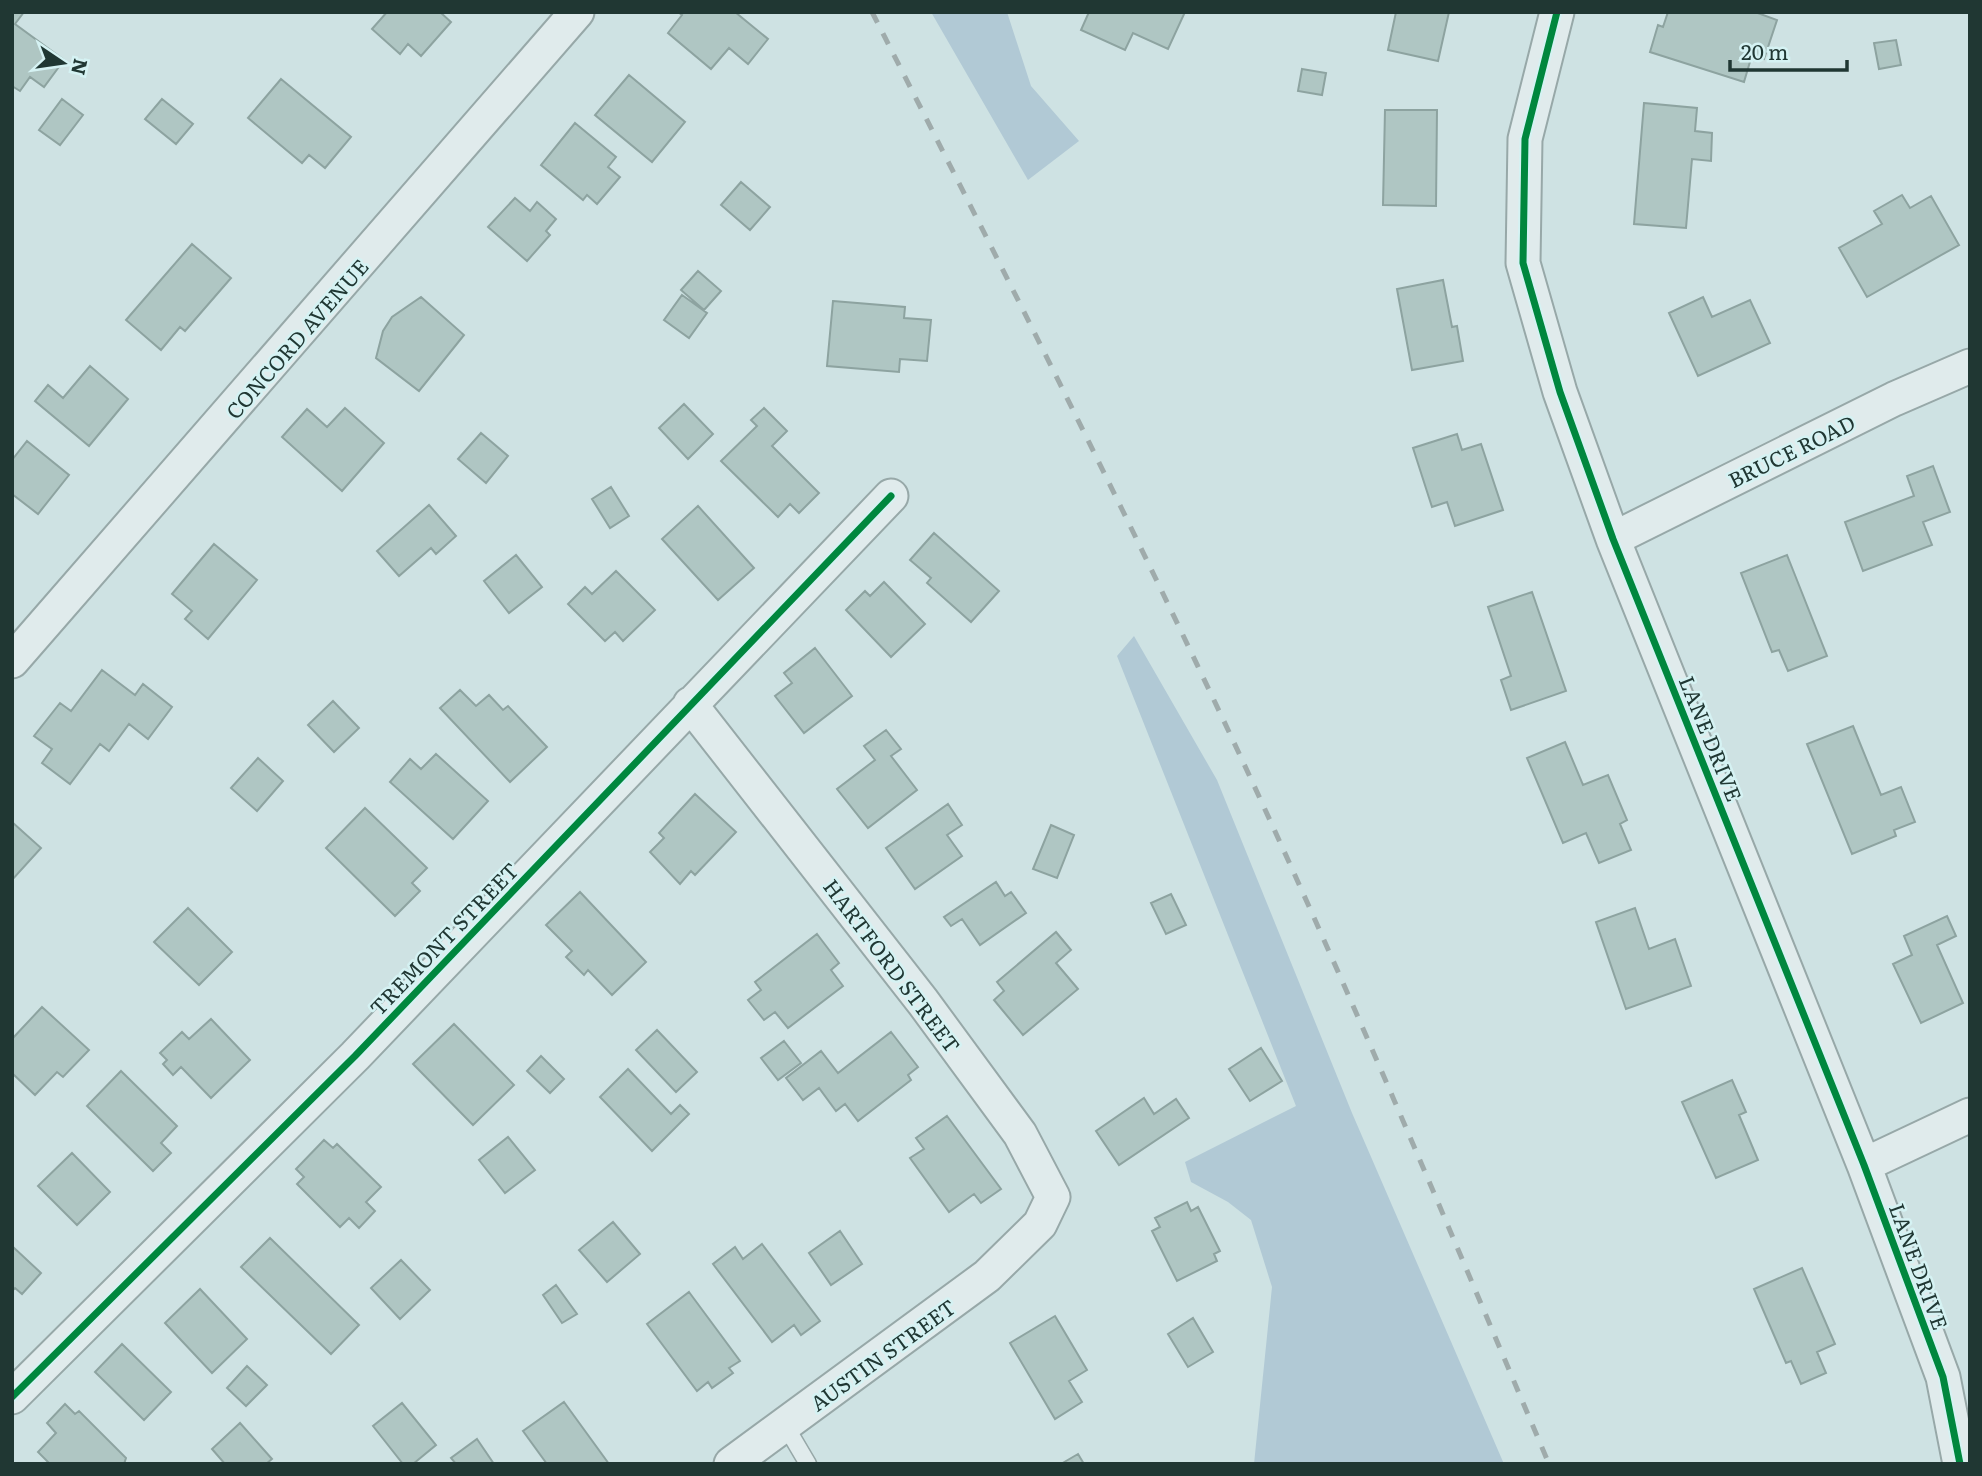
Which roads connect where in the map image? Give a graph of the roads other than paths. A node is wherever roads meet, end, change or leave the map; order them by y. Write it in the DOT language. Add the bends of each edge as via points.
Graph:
graph roads {
  1 [pos="578,12"];
  2 [pos="1557,12"];
  3 [pos="1970,366"];
  4 [pos="891,496"];
  5 [pos="1613,539"];
  6 [pos="12,661"];
  7 [pos="690,704"];
  8 [pos="1970,1115"];
  9 [pos="1864,1165"];
  10 [pos="1027,1237"];
  11 [pos="12,1398"];
  12 [pos="785,1425"];
  13 [pos="731,1464"];
  14 [pos="808,1464"];
  15 [pos="1960,1464"];
  1 -- 6 [label="street, CONCORD AVENUE"];
  2 -- 5 [label="street, LANE DRIVE" via="1525,139 1523,263 1560,392"];
  3 -- 5 [label="street, BRUCE ROAD"];
  4 -- 7 [label="street, TREMONT STREET"];
  5 -- 9 [label="street, LANE DRIVE"];
  7 -- 10 [label="street, HARTFORD STREET" via="1020,1134 1053,1197 1040,1224"];
  7 -- 11 [label="street, TREMONT STREET" via="355,1056"];
  8 -- 9 [label="street"];
  9 -- 15 [label="street, LANE DRIVE" via="1942,1377"];
  10 -- 12 [label="street, AUSTIN STREET" via="987,1276"];
  12 -- 13 [label="street, AUSTIN STREET"];
  12 -- 14 [label="lane"];
}
